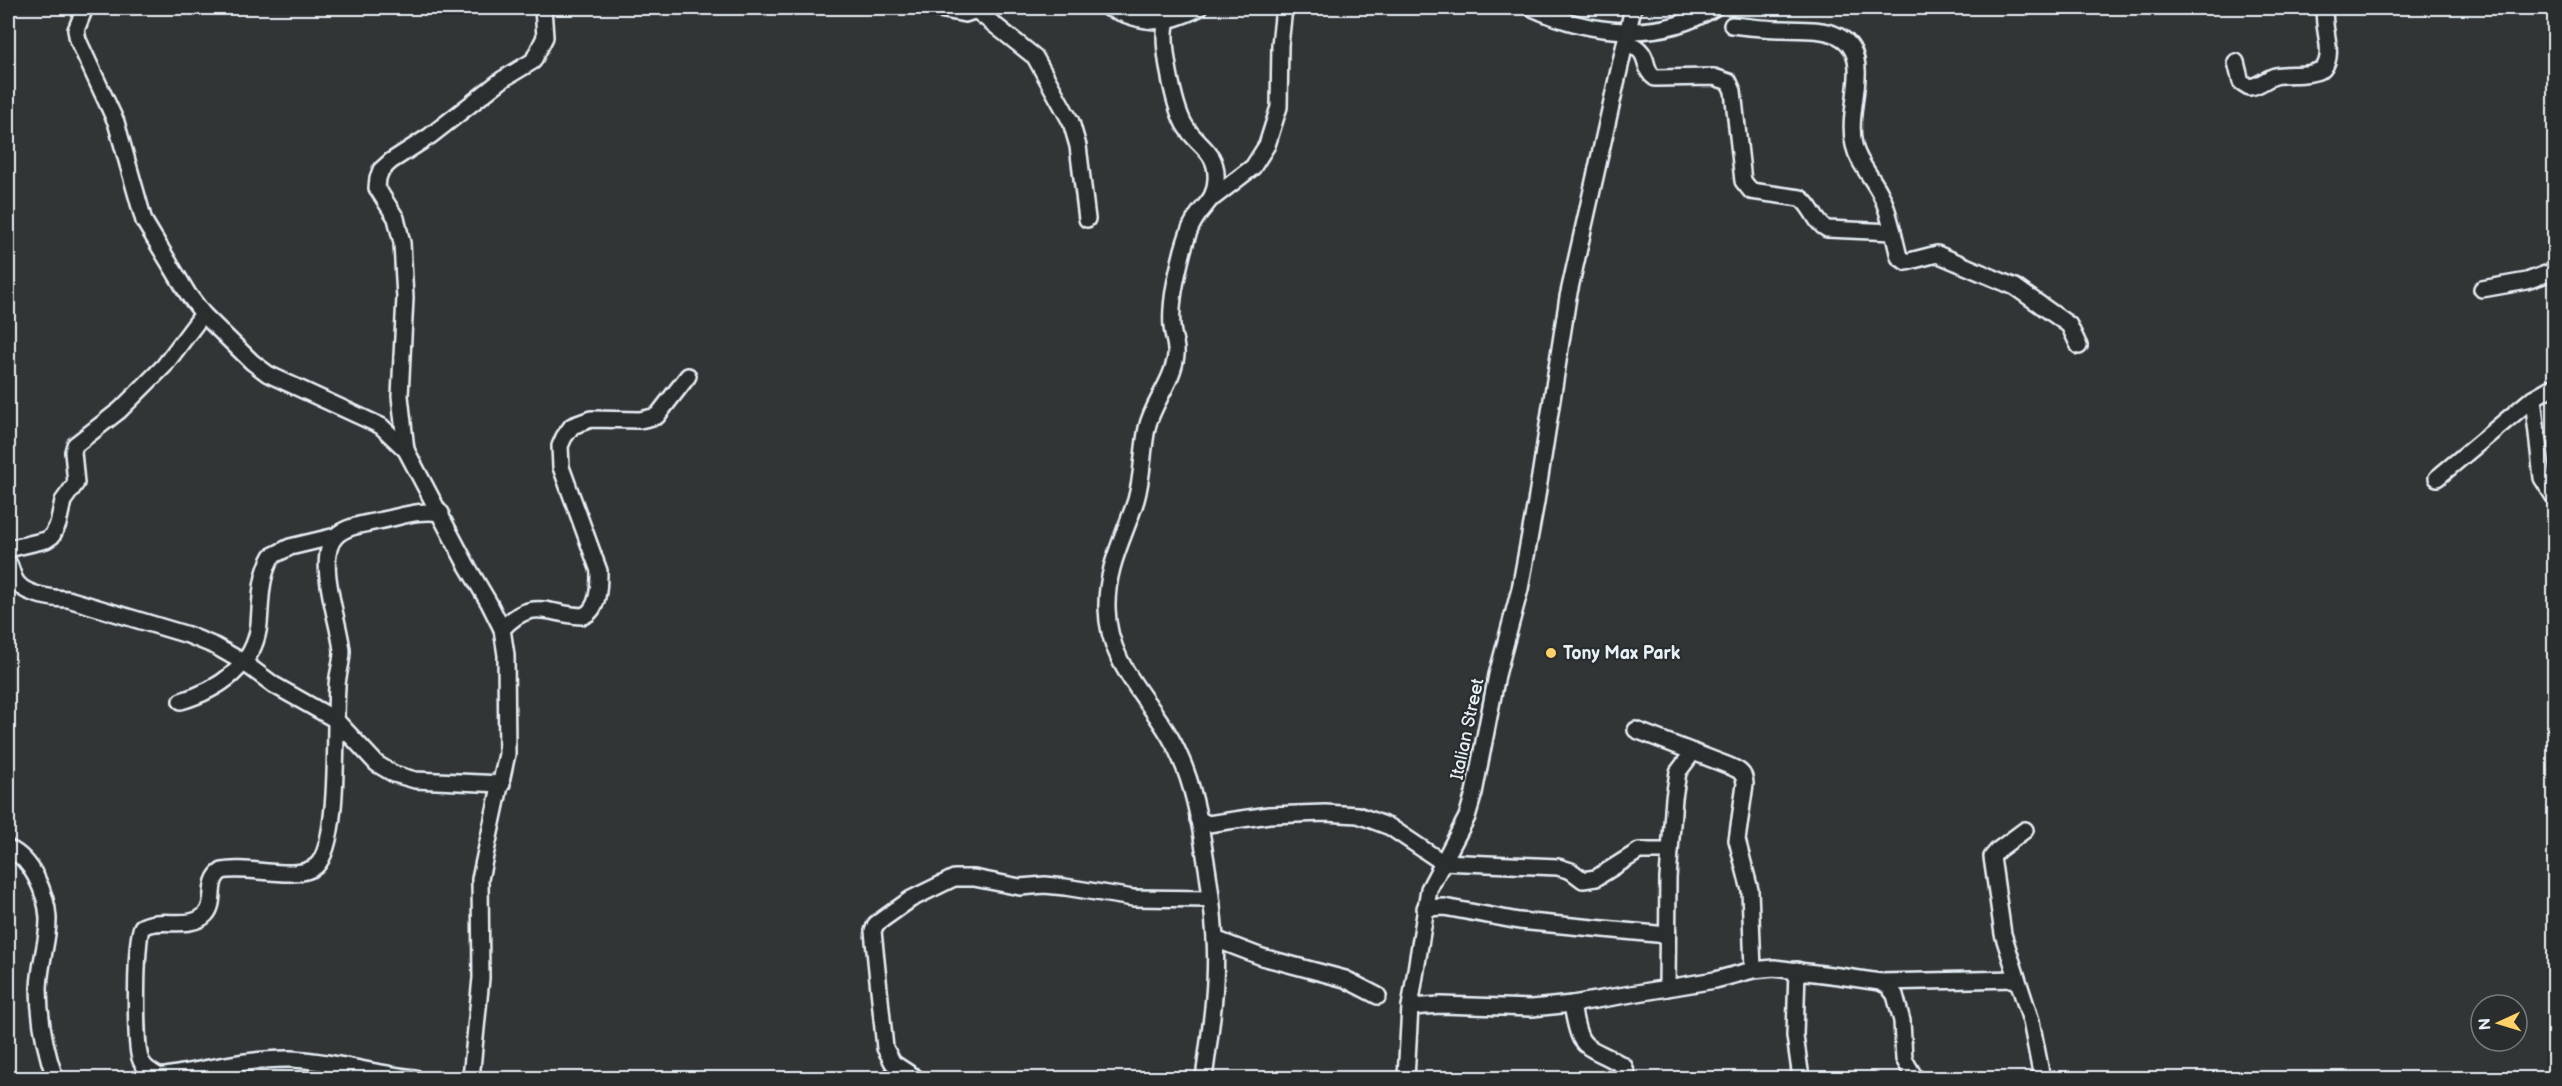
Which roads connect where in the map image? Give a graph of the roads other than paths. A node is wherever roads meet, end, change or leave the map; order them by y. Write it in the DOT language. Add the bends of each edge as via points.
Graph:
graph roads {
  1 [pos="85,8"];
  2 [pos="543,8"];
  3 [pos="934,8"];
  4 [pos="1108,8"];
  5 [pos="1199,8"];
  6 [pos="1284,8"];
  7 [pos="1532,8"];
  8 [pos="1633,8"];
  9 [pos="1714,8"];
  10 [pos="2325,8"];
  11 [pos="980,9"];
  12 [pos="1167,21"];
  13 [pos="1732,25"];
  14 [pos="1627,37"];
  15 [pos="2236,62"];
  16 [pos="1214,197"];
  17 [pos="1087,219"];
  18 [pos="1893,232"];
  19 [pos="2554,271"];
  20 [pos="2482,289"];
  21 [pos="203,314"];
  22 [pos="2079,346"];
  23 [pos="688,376"];
  24 [pos="2554,386"];
  25 [pos="2534,398"];
  26 [pos="406,450"];
  27 [pos="2437,478"];
  28 [pos="2554,497"];
  29 [pos="441,513"];
  30 [pos="336,536"];
  31 [pos="8,549"];
  32 [pos="8,562"];
  33 [pos="502,628"];
  34 [pos="243,662"];
  35 [pos="181,700"];
  36 [pos="336,720"];
  37 [pos="1636,730"];
  38 [pos="1693,752"];
  39 [pos="502,784"];
  40 [pos="1198,819"];
  41 [pos="2025,831"];
  42 [pos="8,848"];
  43 [pos="1670,851"];
  44 [pos="1442,862"];
  45 [pos="1210,900"];
  46 [pos="1425,908"];
  47 [pos="1667,935"];
  48 [pos="1215,939"];
  49 [pos="1753,970"];
  50 [pos="1797,970"];
  51 [pos="2017,979"];
  52 [pos="1880,982"];
  53 [pos="1667,988"];
  54 [pos="1378,996"];
  55 [pos="1572,1004"];
  56 [pos="1410,1006"];
  57 [pos="326,1062"];
  58 [pos="55,1078"];
  59 [pos="154,1078"];
  60 [pos="327,1078"];
  61 [pos="415,1078"];
  62 [pos="471,1078"];
  63 [pos="916,1078"];
  64 [pos="1204,1078"];
  65 [pos="1406,1078"];
  66 [pos="1628,1078"];
  67 [pos="1801,1078"];
  68 [pos="1915,1078"];
  69 [pos="2042,1078"];
  1 -- 21 [label="street" via="76,35 116,122 141,212"];
  2 -- 26 [label="street" via="545,37 533,61 391,161 378,178 377,188 396,218 402,243 405,298 400,396"];
  3 -- 11 [label="street" via="965,14"];
  4 -- 12 [label="street" via="1151,21"];
  5 -- 12 [label="street"];
  6 -- 16 [label="street" via="1279,107 1267,146 1253,167"];
  7 -- 14 [label="street" via="1560,20"];
  8 -- 14 [label="street, Italian Street"];
  9 -- 14 [label="street" via="1678,25"];
  10 -- 15 [label="street" via="2328,57 2323,69 2308,75 2275,76 2249,87 2241,82"];
  11 -- 17 [label="street" via="1035,57 1071,122 1078,146"];
  12 -- 16 [label="street" via="1164,41 1179,109 1191,134 1215,163"];
  13 -- 18 [label="street" via="1826,30 1849,45 1857,67 1854,146 1882,196"];
  14 -- 18 [label="street" via="1642,52 1649,74 1655,78 1714,77 1729,82 1743,181 1751,191 1800,198 1827,229"];
  14 -- 44 [label="street, Italian Street" via="1568,297 1520,589 1467,817"];
  16 -- 40 [label="street" via="1191,225 1178,268 1173,308 1176,355 1147,427 1143,472 1109,574 1107,609 1116,653 1140,696 1164,724 1181,758"];
  18 -- 22 [label="street" via="1902,260 1937,254 2015,287 2069,326"];
  19 -- 20 [label="street" via="2520,283"];
  21 -- 26 [label="street" via="268,374 381,426"];
  21 -- 31 [label="street" via="164,366 120,410 75,445 76,483 63,501 52,536"];
  23 -- 33 [label="street" via="657,416 640,420 591,419 572,426 559,455 599,571 596,601 583,616 540,609 515,616"];
  24 -- 25 [label="street"];
  25 -- 27 [label="street"];
  25 -- 28 [label="street" via="2542,478"];
  26 -- 29 [label="street"];
  29 -- 30 [label="street" via="422,511 364,524"];
  29 -- 33 [label="street"];
  30 -- 34 [label="street" via="290,547 272,556 264,577 258,634"];
  30 -- 36 [label="street" via="327,576 342,653"];
  32 -- 34 [label="street" via="17,584 24,589 188,635"];
  33 -- 39 [label="street" via="508,730"];
  34 -- 35 [label="street" via="210,691"];
  34 -- 36 [label="street" via="274,685"];
  36 -- 39 [label="street" via="377,764 394,774 415,780"];
  36 -- 59 [label="street" via="331,831 321,860 299,873 222,871 213,881 205,915 194,921 147,924 139,932 140,1058"];
  37 -- 38 [label="street"];
  38 -- 43 [label="street" via="1678,772"];
  38 -- 49 [label="street" via="1737,769 1744,776 1737,840 1750,890"];
  39 -- 62 [label="street" via="480,879 481,978"];
  40 -- 44 [label="street" via="1208,824 1269,815 1358,816 1390,827"];
  40 -- 45 [label="street"];
  41 -- 51 [label="street" via="1992,857 1998,908"];
  42 -- 58 [label="street" via="22,856 33,870 48,907 48,937 39,988 41,1034"];
  43 -- 44 [label="street" via="1639,851 1590,880 1558,867"];
  43 -- 47 [label="street"];
  44 -- 46 [label="street, Italian Street"];
  45 -- 48 [label="street"];
  45 -- 63 [label="street" via="1133,898 966,878 948,879 911,899 876,924 873,931 885,1048 893,1063"];
  46 -- 47 [label="street" via="1444,907 1519,921"];
  46 -- 56 [label="street, Italian Street"];
  47 -- 53 [label="street"];
  48 -- 54 [label="street" via="1262,957 1345,979"];
  48 -- 64 [label="street" via="1213,1003"];
  49 -- 50 [label="street"];
  49 -- 53 [label="street"];
  50 -- 52 [label="street"];
  50 -- 67 [label="street" via="1795,1036"];
  51 -- 52 [label="street"];
  51 -- 69 [label="street" via="2031,1021"];
  52 -- 68 [label="street" via="1888,986 1899,1004 1902,1051"];
  53 -- 55 [label="street"];
  55 -- 56 [label="street" via="1532,1008"];
  55 -- 66 [label="street" via="1581,1042 1624,1066"];
  56 -- 65 [label="street, Italian Street"];
  57 -- 59 [label="street" via="257,1061"];
  57 -- 60 [label="street"];
  57 -- 61 [label="street"];
}
